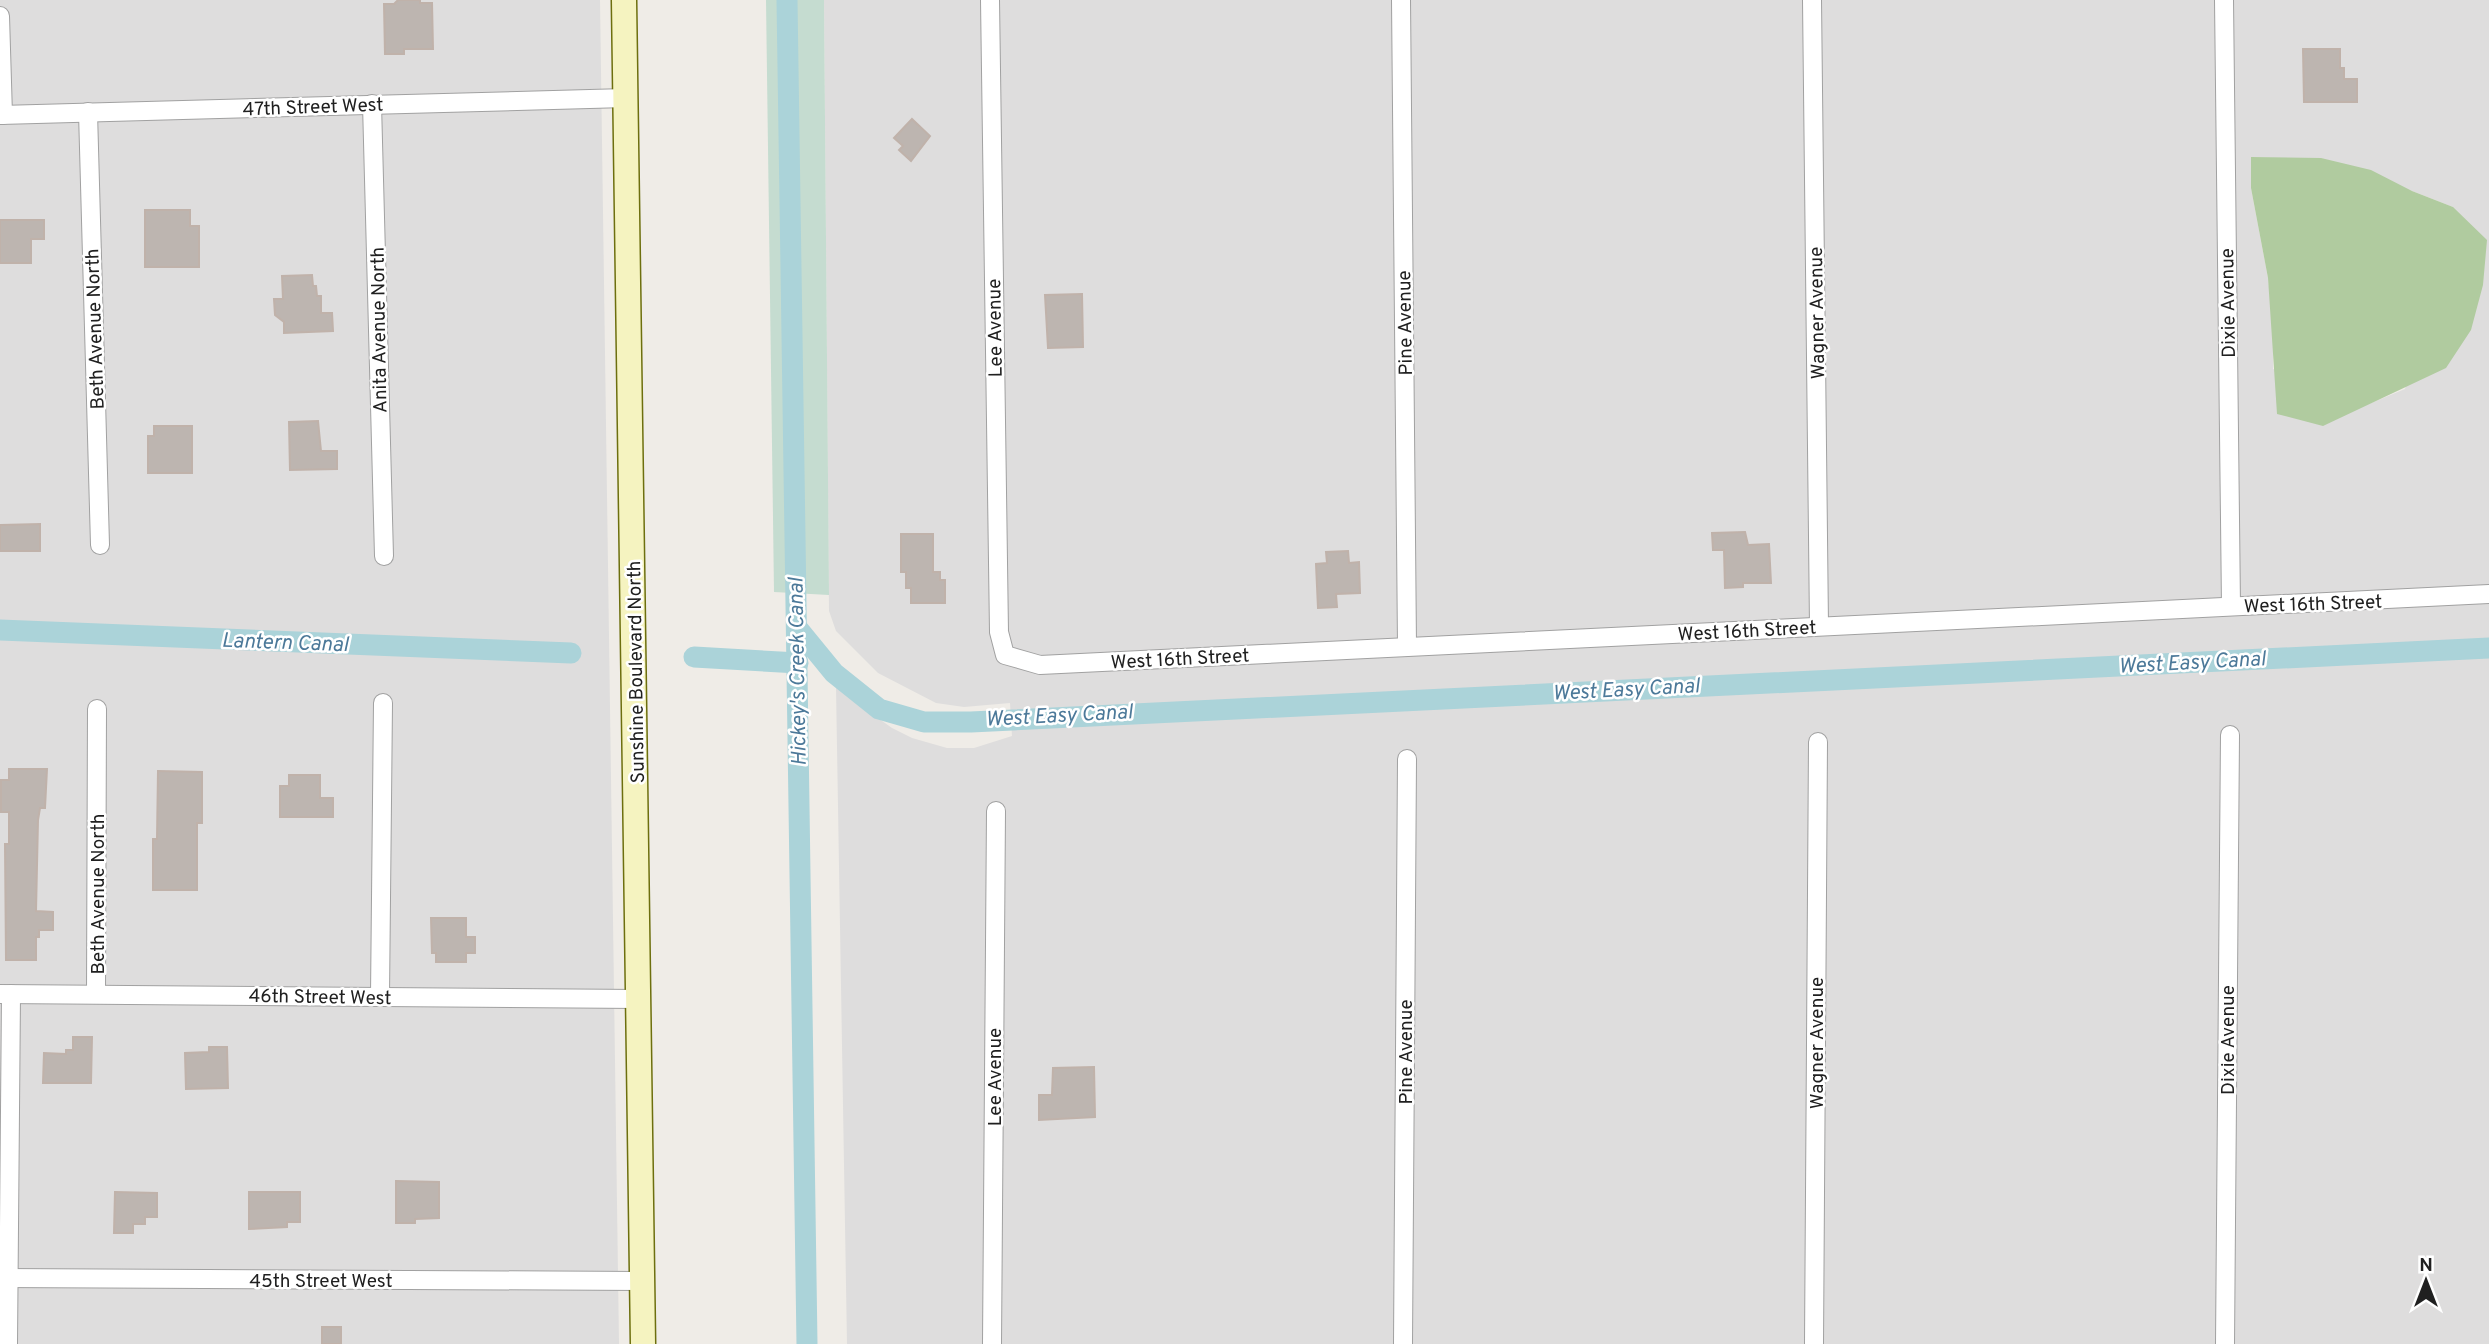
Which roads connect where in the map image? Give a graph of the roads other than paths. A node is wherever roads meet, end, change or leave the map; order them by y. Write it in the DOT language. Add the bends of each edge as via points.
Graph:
graph roads {
  1 [pos="624,0"];
  2 [pos="990,0"];
  3 [pos="1401,0"];
  4 [pos="1812,0"];
  5 [pos="2224,0"];
  6 [pos="0,16"];
  7 [pos="626,98"];
  8 [pos="372,104"];
  9 [pos="88,112"];
  10 [pos="1,115"];
  11 [pos="100,545"];
  12 [pos="384,556"];
  13 [pos="2489,594"];
  14 [pos="2231,606"];
  15 [pos="1819,626"];
  16 [pos="1407,646"];
  17 [pos="1005,655"];
  18 [pos="383,703"];
  19 [pos="97,709"];
  20 [pos="2230,735"];
  21 [pos="1818,742"];
  22 [pos="1407,759"];
  23 [pos="996,811"];
  24 [pos="6,994"];
  25 [pos="96,994"];
  26 [pos="380,996"];
  27 [pos="639,999"];
  28 [pos="4,1278"];
  29 [pos="642,1281"];
  30 [pos="8,1344"];
  31 [pos="643,1344"];
  32 [pos="992,1344"];
  33 [pos="1403,1344"];
  34 [pos="1814,1344"];
  35 [pos="2225,1344"];
  1 -- 7 [label="street, Sunshine Boulevard North"];
  2 -- 17 [label="street, Lee Avenue" via="999,632"];
  3 -- 16 [label="street, Pine Avenue"];
  4 -- 15 [label="street, Wagner Avenue"];
  5 -- 14 [label="street, Dixie Avenue"];
  6 -- 10 [label="street"];
  7 -- 8 [label="street, 47th Street West"];
  7 -- 27 [label="street, Sunshine Boulevard North"];
  8 -- 9 [label="street, 47th Street West"];
  8 -- 12 [label="street, Anita Avenue North"];
  9 -- 10 [label="street, 47th Street West"];
  9 -- 11 [label="street, Beth Avenue North"];
  13 -- 14 [label="street, West 16th Street"];
  14 -- 15 [label="street, West 16th Street"];
  15 -- 16 [label="street, West 16th Street"];
  16 -- 17 [label="street, West 16th Street" via="1040,665"];
  18 -- 26 [label="street"];
  19 -- 25 [label="street, Beth Avenue North"];
  20 -- 35 [label="street, Dixie Avenue"];
  21 -- 34 [label="street, Wagner Avenue"];
  22 -- 33 [label="street, Pine Avenue"];
  23 -- 32 [label="street, Lee Avenue"];
  24 -- 25 [label="street, 46th Street West"];
  24 -- 28 [label="street"];
  25 -- 26 [label="street, 46th Street West"];
  26 -- 27 [label="street, 46th Street West"];
  27 -- 29 [label="street, Sunshine Boulevard North"];
  28 -- 29 [label="street, 45th Street West"];
  28 -- 30 [label="street"];
  29 -- 31 [label="street, Sunshine Boulevard North"];
}
